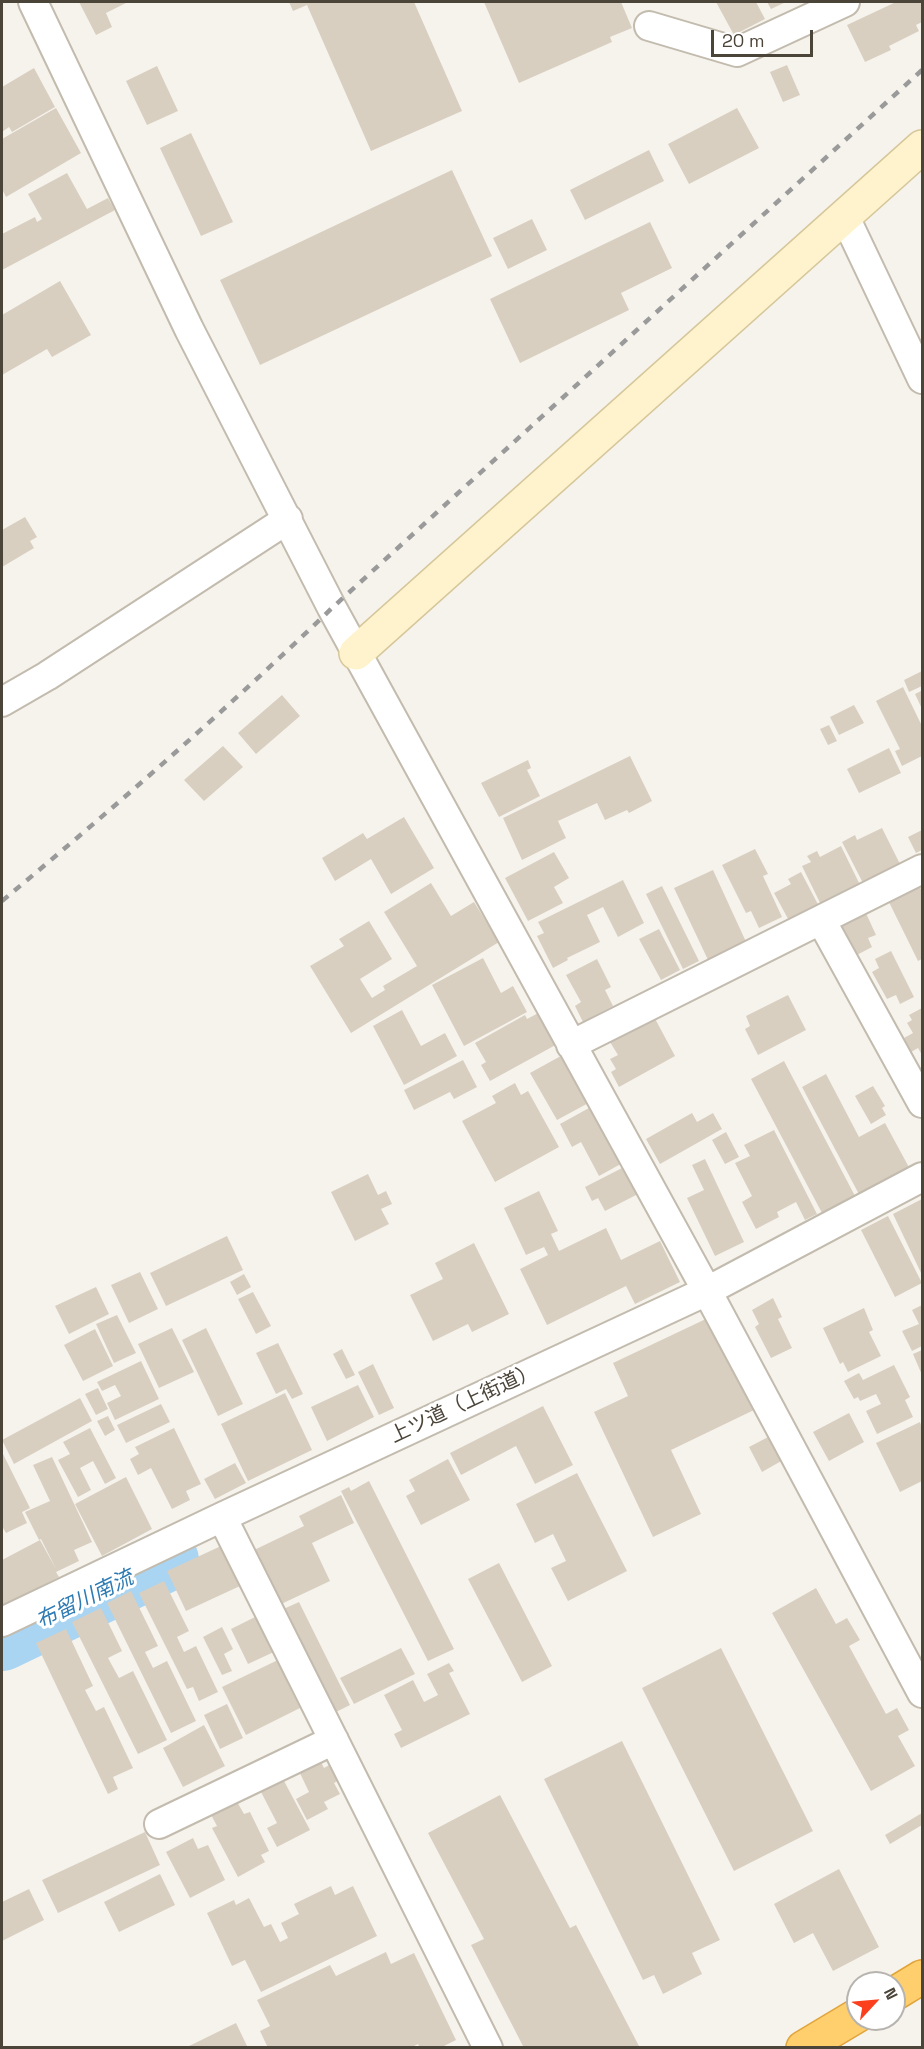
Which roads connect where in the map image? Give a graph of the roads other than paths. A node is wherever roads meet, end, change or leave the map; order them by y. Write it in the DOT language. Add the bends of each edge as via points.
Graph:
graph roads {
  1 [pos="33,2"];
  2 [pos="845,2"];
  3 [pos="649,26"];
  4 [pos="922,147"];
  5 [pos="844,215"];
  6 [pos="922,379"];
  7 [pos="288,519"];
  8 [pos="357,653"];
  9 [pos="2,702"];
  10 [pos="922,869"];
  11 [pos="821,920"];
  12 [pos="571,1045"];
  13 [pos="922,1103"];
  14 [pos="922,1177"];
  15 [pos="707,1291"];
  16 [pos="222,1517"];
  17 [pos="2,1622"];
  18 [pos="922,1693"];
  19 [pos="334,1740"];
  20 [pos="159,1824"];
  21 [pos="922,1977"];
  22 [pos="906,1987"];
  23 [pos="846,2022"];
  24 [pos="488,2048"];
  25 [pos="803,2048"];
  1 -- 7 [label="street" via="189,329"];
  2 -- 3 [label="street" via="737,52"];
  4 -- 5 [label="street"];
  5 -- 6 [label="street"];
  5 -- 8 [label="street"];
  7 -- 8 [label="street"];
  7 -- 9 [label="street"];
  8 -- 12 [label="street"];
  10 -- 11 [label="street"];
  11 -- 12 [label="street"];
  11 -- 13 [label="street"];
  12 -- 15 [label="street"];
  14 -- 15 [label="street, 上ツ道（上街道）"];
  15 -- 16 [label="street, 上ツ道（上街道）"];
  15 -- 18 [label="street"];
  16 -- 17 [label="street, 上ツ道（上街道）"];
  16 -- 19 [label="street"];
  19 -- 20 [label="street"];
  19 -- 24 [label="street"];
  21 -- 22 [label="highway"];
  23 -- 25 [label="highway"];
}
